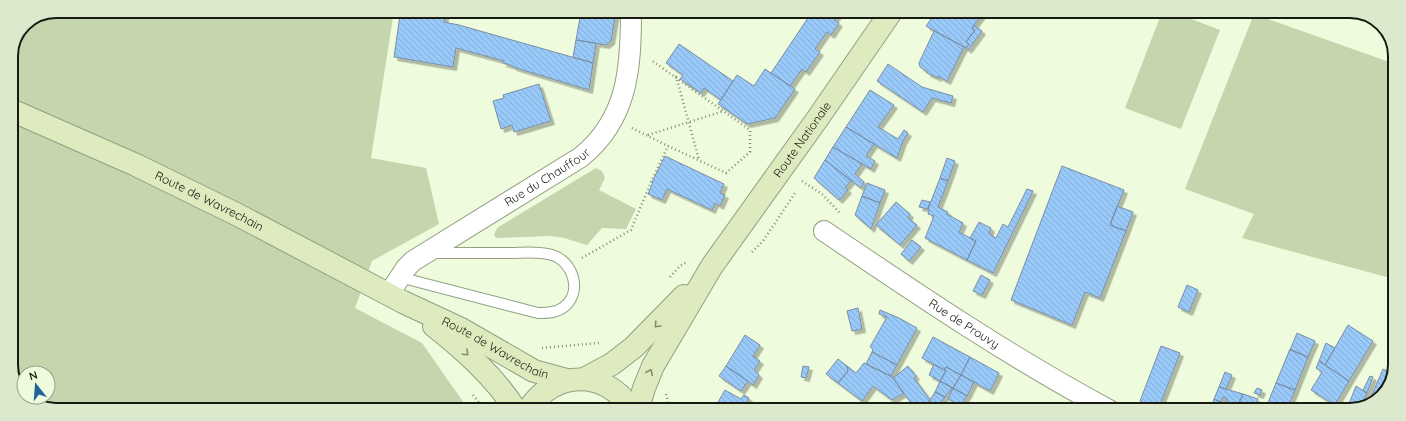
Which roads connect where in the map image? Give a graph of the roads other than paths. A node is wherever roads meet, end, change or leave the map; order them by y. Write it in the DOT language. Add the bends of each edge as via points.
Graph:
graph roads {
  1 [pos="631,18"];
  2 [pos="887,18"];
  3 [pos="18,113"];
  4 [pos="824,231"];
  5 [pos="424,253"];
  6 [pos="712,266"];
  7 [pos="397,291"];
  8 [pos="576,380"];
  9 [pos="510,403"];
  10 [pos="534,403"];
  11 [pos="626,403"];
  12 [pos="640,403"];
  13 [pos="1096,403"];
  1 -- 5 [label="street, Rue du Chauffour" via="631,46 624,93 614,119 598,142 581,157"];
  2 -- 6 [label="main road, Route Nationale"];
  3 -- 7 [label="main road, Route de Wavrechain" via="130,162 276,235"];
  4 -- 13 [label="street, Rue de Prouvy" via="925,299 1052,379"];
  5 -- 7 [label="street, Rue du Chauffour" via="406,268"];
  5 -- 7 [label="lane" via="543,254 558,257 568,266 574,281 573,295 564,307 546,313"];
  6 -- 8 [label="main road, Route Nationale, one-way" via="634,347 612,364"];
  12 -- 6 [label="main road, Route Nationale, one-way" via="653,366"];
  7 -- 8 [label="main road, Route de Wavrechain" via="534,371"];
  7 -- 9 [label="main road, Route de Wavrechain, one-way" via="465,351 490,376"];
  8 -- 10 [label="main road, Route Nationale" via="559,383 544,391"];
  8 -- 11 [label="main road, Route de Wavrechain" via="593,380 608,386"];
}
